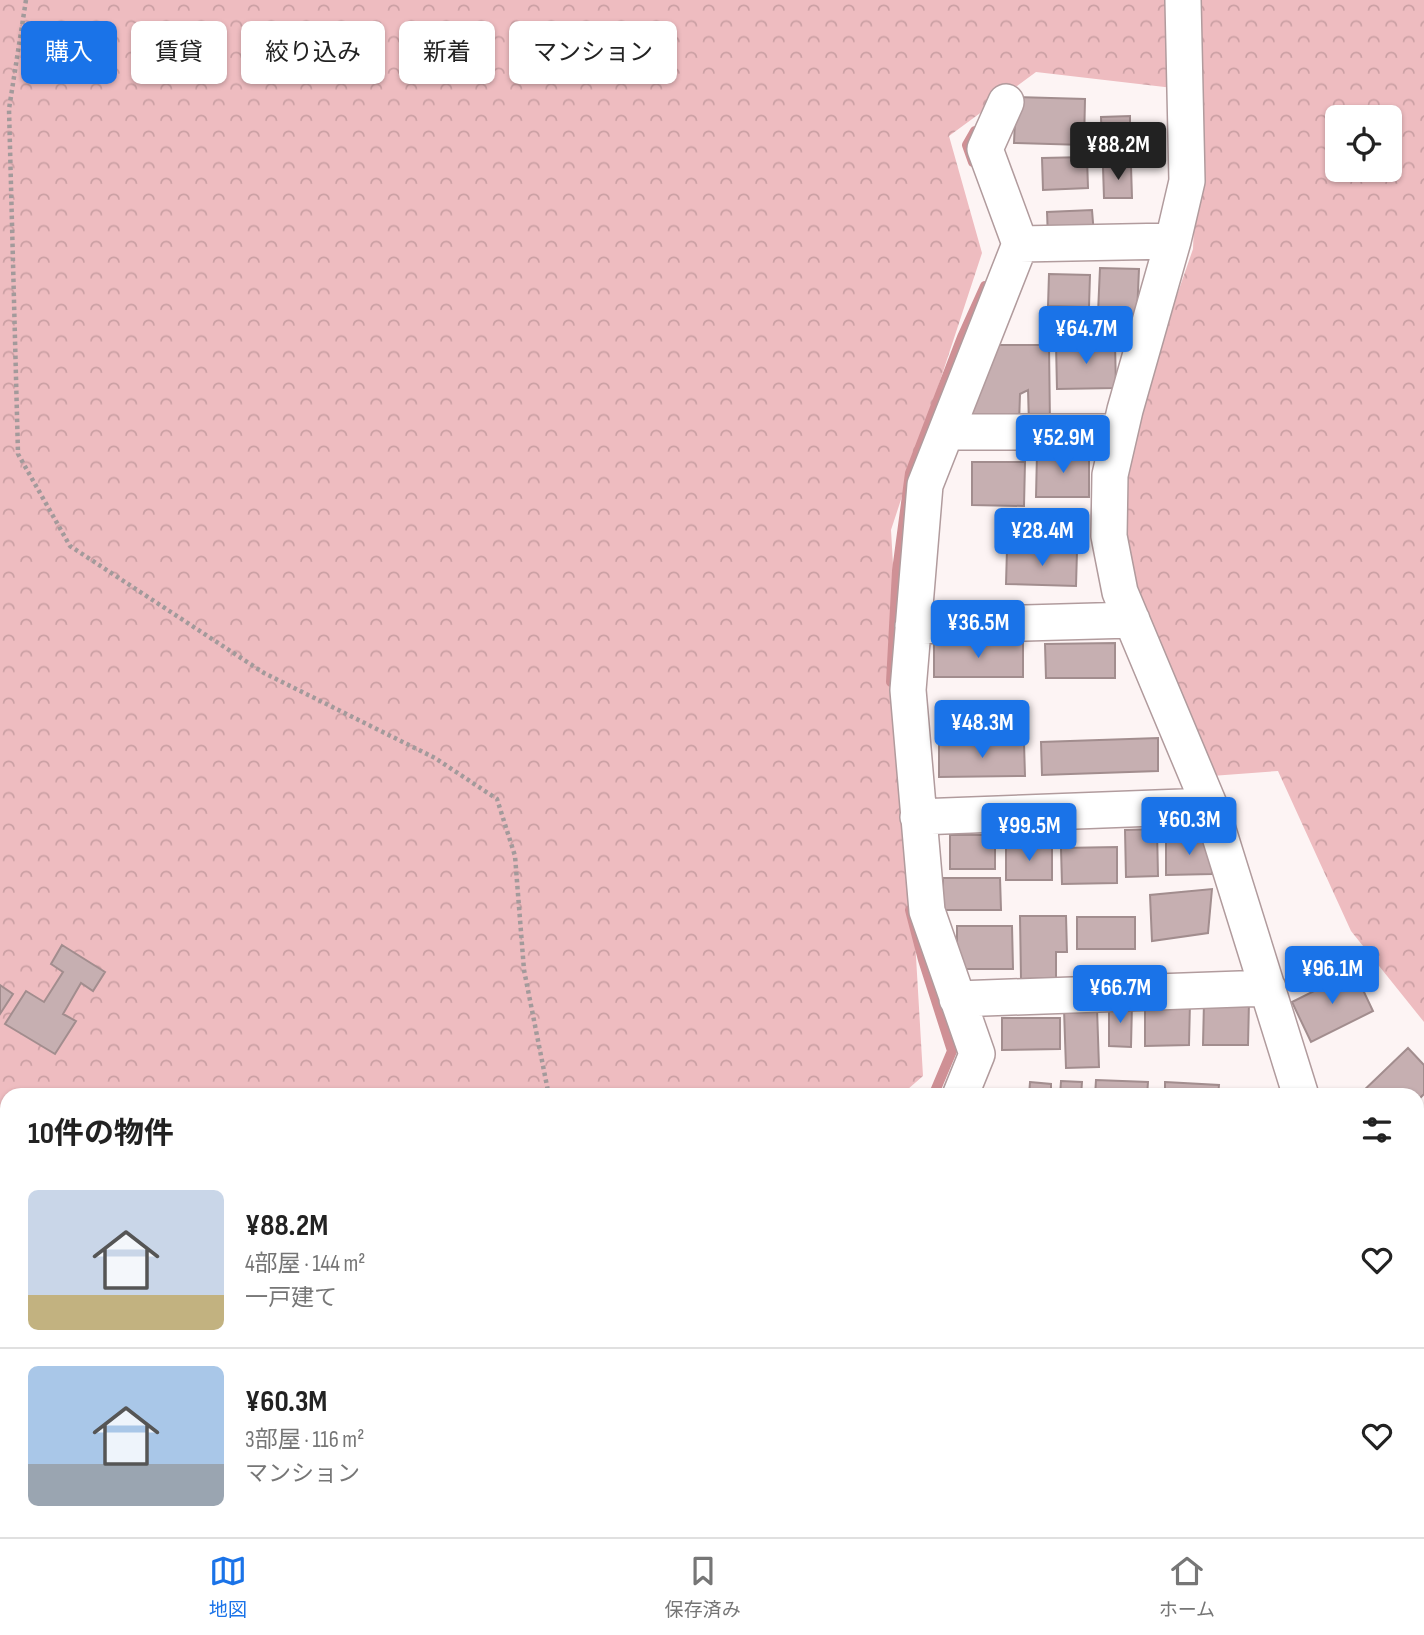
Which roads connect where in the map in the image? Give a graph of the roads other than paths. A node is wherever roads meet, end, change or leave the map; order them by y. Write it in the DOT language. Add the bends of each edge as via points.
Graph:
graph roads {
  1 [pos="1183,0"];
  2 [pos="1006,102"];
  3 [pos="1173,241"];
  4 [pos="1020,244"];
  5 [pos="946,432"];
  6 [pos="1119,432"];
  7 [pos="1132,621"];
  8 [pos="913,626"];
  9 [pos="1209,806"];
  10 [pos="918,817"];
  11 [pos="1268,988"];
  12 [pos="957,999"];
  13 [pos="963,1088"];
  14 [pos="1299,1088"];
  1 -- 3 [label="street" via="1187,181"];
  2 -- 4 [label="street" via="985,149"];
  3 -- 4 [label="street"];
  3 -- 6 [label="street"];
  4 -- 5 [label="street"];
  5 -- 6 [label="street"];
  5 -- 8 [label="street" via="925,485"];
  6 -- 7 [label="street" via="1110,475 1109,536 1120,592"];
  7 -- 8 [label="street"];
  7 -- 9 [label="street"];
  8 -- 10 [label="street" via="908,690"];
  9 -- 10 [label="street"];
  9 -- 11 [label="street"];
  10 -- 12 [label="street" via="927,911"];
  11 -- 12 [label="street"];
  11 -- 14 [label="street"];
  12 -- 13 [label="street" via="976,1054"];
}
